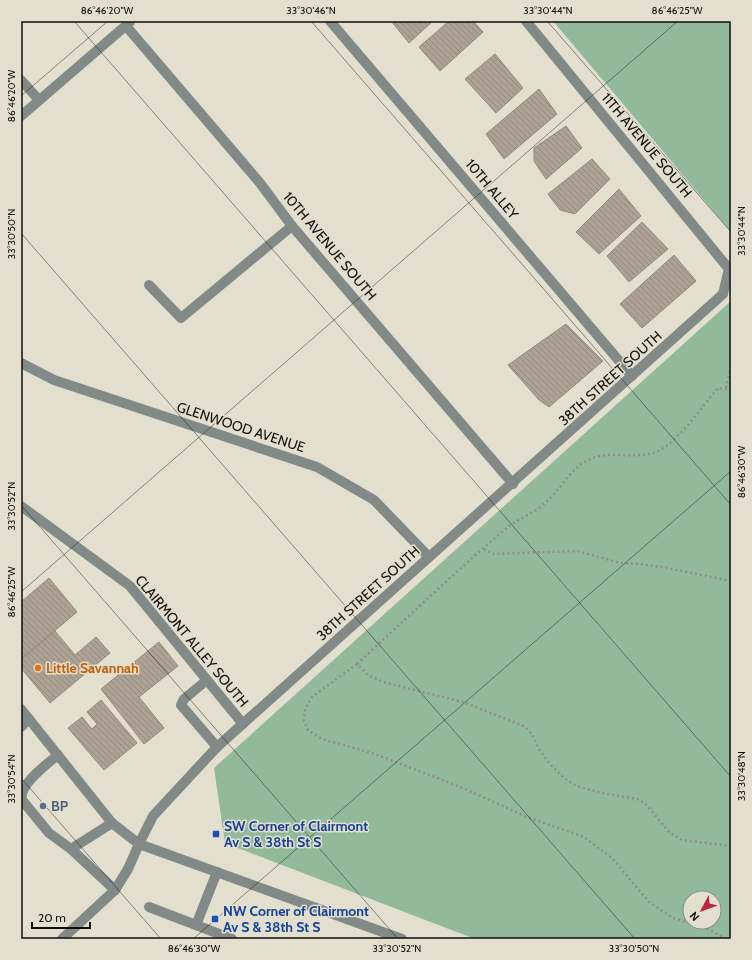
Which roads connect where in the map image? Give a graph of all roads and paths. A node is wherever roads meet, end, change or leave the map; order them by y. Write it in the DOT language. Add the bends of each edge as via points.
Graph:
graph roads {
  1 [pos="330,21"];
  2 [pos="526,21"];
  3 [pos="128,23"];
  4 [pos="21,80"];
  5 [pos="39,100"];
  6 [pos="21,116"];
  7 [pos="292,226"];
  8 [pos="149,285"];
  9 [pos="723,294"];
  10 [pos="21,363"];
  11 [pos="731,367"];
  12 [pos="632,376"];
  13 [pos="726,388"];
  14 [pos="731,390"];
  15 [pos="513,484"];
  16 [pos="21,506"];
  17 [pos="484,549"];
  18 [pos="429,557"];
  19 [pos="731,582"];
  20 [pos="357,664"];
  21 [pos="207,680"];
  22 [pos="21,709"];
  23 [pos="29,719"];
  24 [pos="243,724"];
  25 [pos="21,727"];
  26 [pos="217,747"];
  27 [pos="58,755"];
  28 [pos="112,823"];
  29 [pos="139,844"];
  30 [pos="731,846"];
  31 [pos="70,849"];
  32 [pos="217,872"];
  33 [pos="115,890"];
  34 [pos="149,907"];
  35 [pos="196,925"];
  36 [pos="62,939"];
  37 [pos="232,939"];
  38 [pos="402,939"];
  39 [pos="726,939"];
  1 -- 12 [label="street, 10TH ALLEY"];
  2 -- 9 [label="street, 11TH AVENUE SOUTH" via="729,269"];
  3 -- 5 [label="street"];
  3 -- 7 [label="street, 10TH AVENUE SOUTH" via="260,183"];
  4 -- 5 [label="street"];
  5 -- 6 [label="street"];
  7 -- 8 [label="street" via="180,318"];
  7 -- 15 [label="street, 10TH AVENUE SOUTH"];
  9 -- 12 [label="street, 38TH STREET SOUTH"];
  10 -- 18 [label="street, GLENWOOD AVENUE" via="54,380 317,467 374,500"];
  11 -- 13 [label="path"];
  12 -- 15 [label="street, 38TH STREET SOUTH"];
  13 -- 14 [label="path"];
  13 -- 17 [label="path" via="718,388 696,417 658,451 650,454 606,455 586,460 546,503 509,526"];
  15 -- 18 [label="street, 38TH STREET SOUTH"];
  16 -- 21 [label="street, CLAIRMONT ALLEY SOUTH" via="130,586"];
  17 -- 19 [label="path" via="492,554 577,551 621,563 653,566"];
  17 -- 20 [label="path"];
  18 -- 24 [label="street, 38TH STREET SOUTH"];
  20 -- 30 [label="path" via="368,675 383,682 462,702 524,726 532,734 539,750 549,763 576,786 638,799 645,803 669,832 682,840"];
  20 -- 39 [label="path" via="312,697 305,709 304,721 308,730 322,739 375,754 463,788 528,817 584,837 612,858 649,902 673,918 706,928"];
  21 -- 24 [label="street, CLAIRMONT ALLEY SOUTH"];
  21 -- 26 [label="street" via="184,699 181,705"];
  22 -- 23 [label="street"];
  23 -- 25 [label="street"];
  23 -- 27 [label="street"];
  24 -- 26 [label="street, 38TH STREET SOUTH"];
  26 -- 29 [label="street, 38TH STREET SOUTH" via="153,816"];
  27 -- 28 [label="street"];
  27 -- 31 [label="street" via="31,779 21,798 49,833"];
  28 -- 29 [label="street"];
  28 -- 31 [label="street"];
  29 -- 32 [label="street"];
  29 -- 33 [label="street, 38TH STREET SOUTH"];
  31 -- 33 [label="street"];
  32 -- 35 [label="street"];
  32 -- 38 [label="street"];
  33 -- 36 [label="street, 38TH STREET SOUTH"];
  34 -- 35 [label="street"];
  35 -- 37 [label="street"];
}
